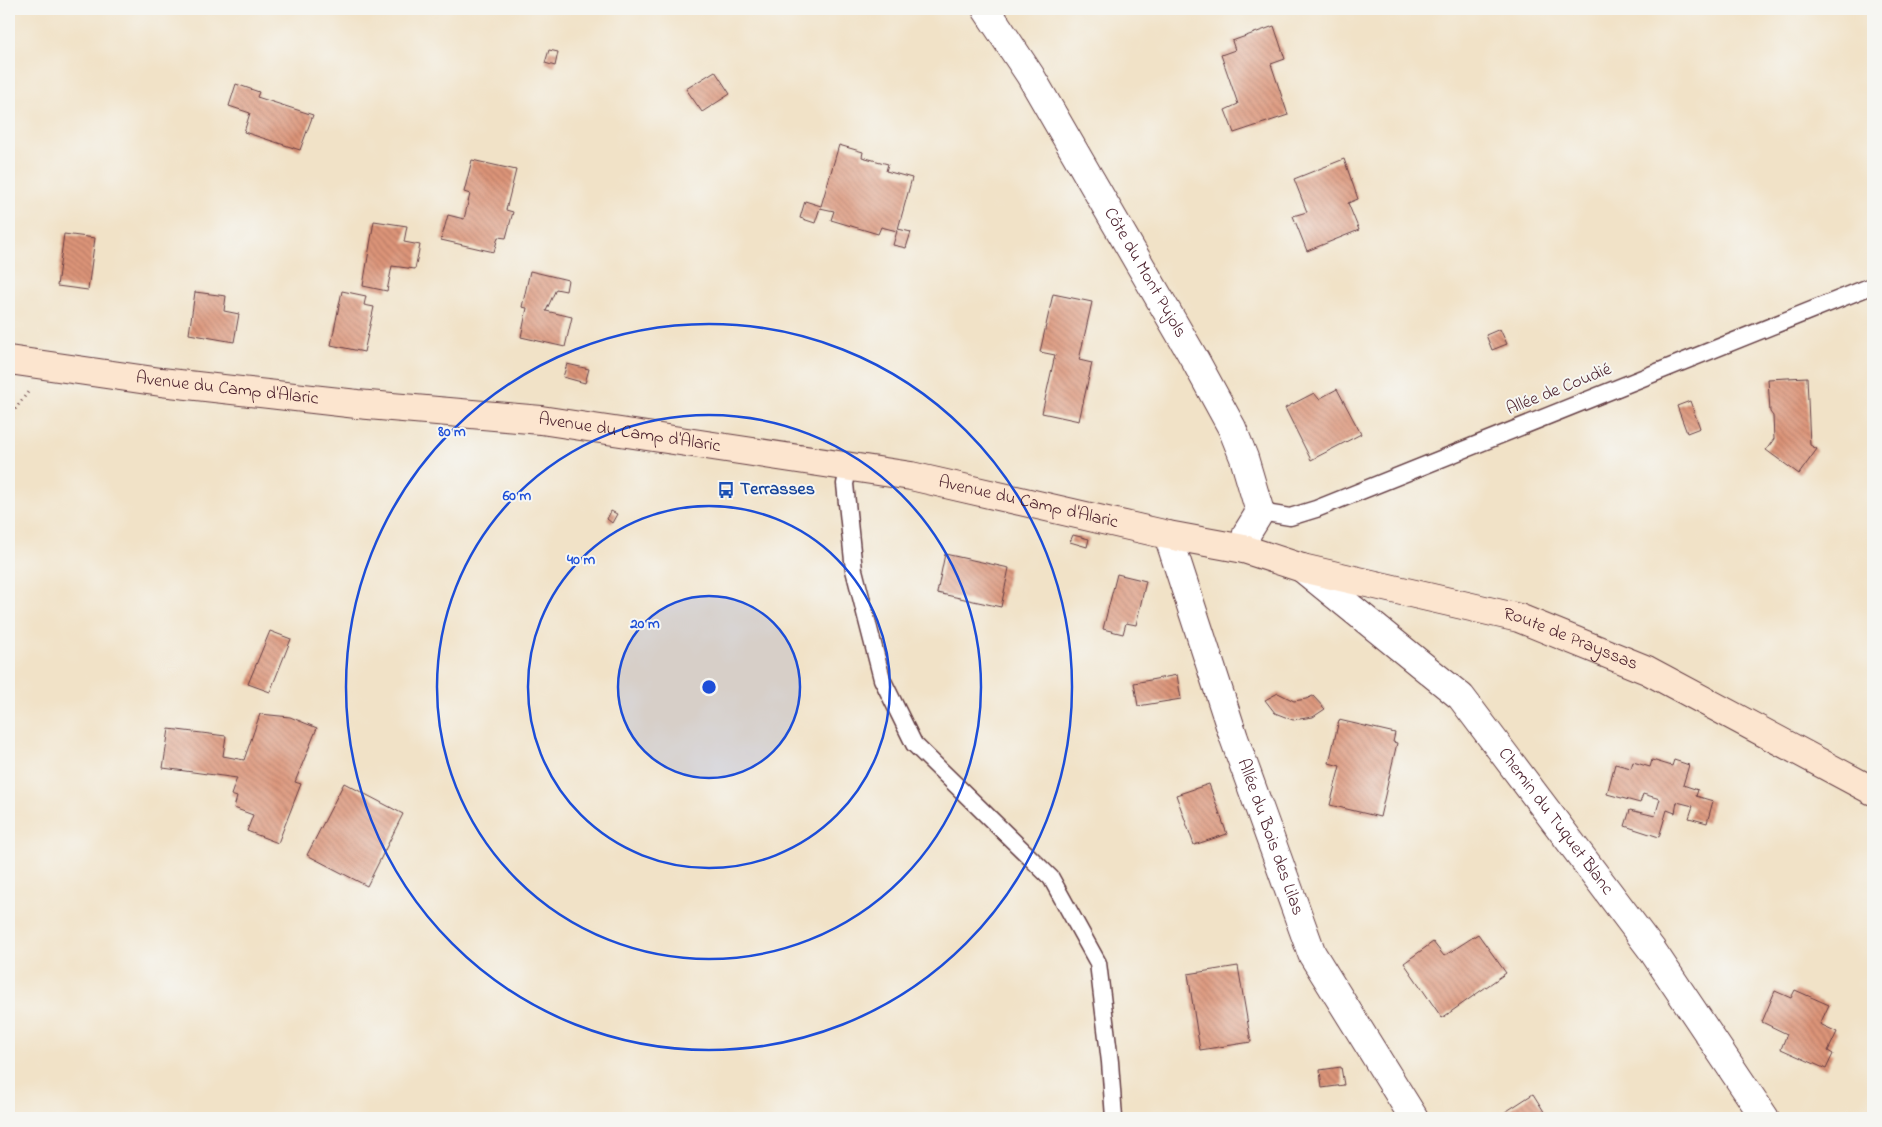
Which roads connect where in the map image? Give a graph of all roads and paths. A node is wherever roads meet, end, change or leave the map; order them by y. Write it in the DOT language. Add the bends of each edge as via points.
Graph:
graph roads {
  1 [pos="986,9"];
  2 [pos="1870,287"];
  3 [pos="9,360"];
  4 [pos="849,466"];
  5 [pos="1260,512"];
  6 [pos="1168,535"];
  7 [pos="1244,549"];
  8 [pos="1302,568"];
  9 [pos="1873,791"];
  10 [pos="1114,1118"];
  11 [pos="1414,1118"];
  12 [pos="1765,1118"];
  1 -- 5 [label="street, Côte du Mont Pujols" via="1030,75 1195,360 1235,436"];
  2 -- 5 [label="lane, Allée de Coudié" via="1316,509 1290,517"];
  3 -- 4 [label="main road, Avenue du Camp d'Alaric" via="161,382 541,420"];
  4 -- 6 [label="main road, Avenue du Camp d'Alaric" via="911,476"];
  4 -- 10 [label="lane" via="845,484 854,570 882,679 914,744 1051,878 1098,963"];
  5 -- 7 [label="street" via="1247,533"];
  6 -- 7 [label="main road, Avenue du Camp d'Alaric"];
  6 -- 11 [label="street, Allée du Bois des Lilas" via="1234,738 1312,954"];
  7 -- 8 [label="main road, Route de Prayssas"];
  8 -- 9 [label="main road, Route de Prayssas" via="1519,618 1647,670"];
  8 -- 12 [label="street, Chemin du Tuquet Blanc" via="1461,697 1652,950"];
}
